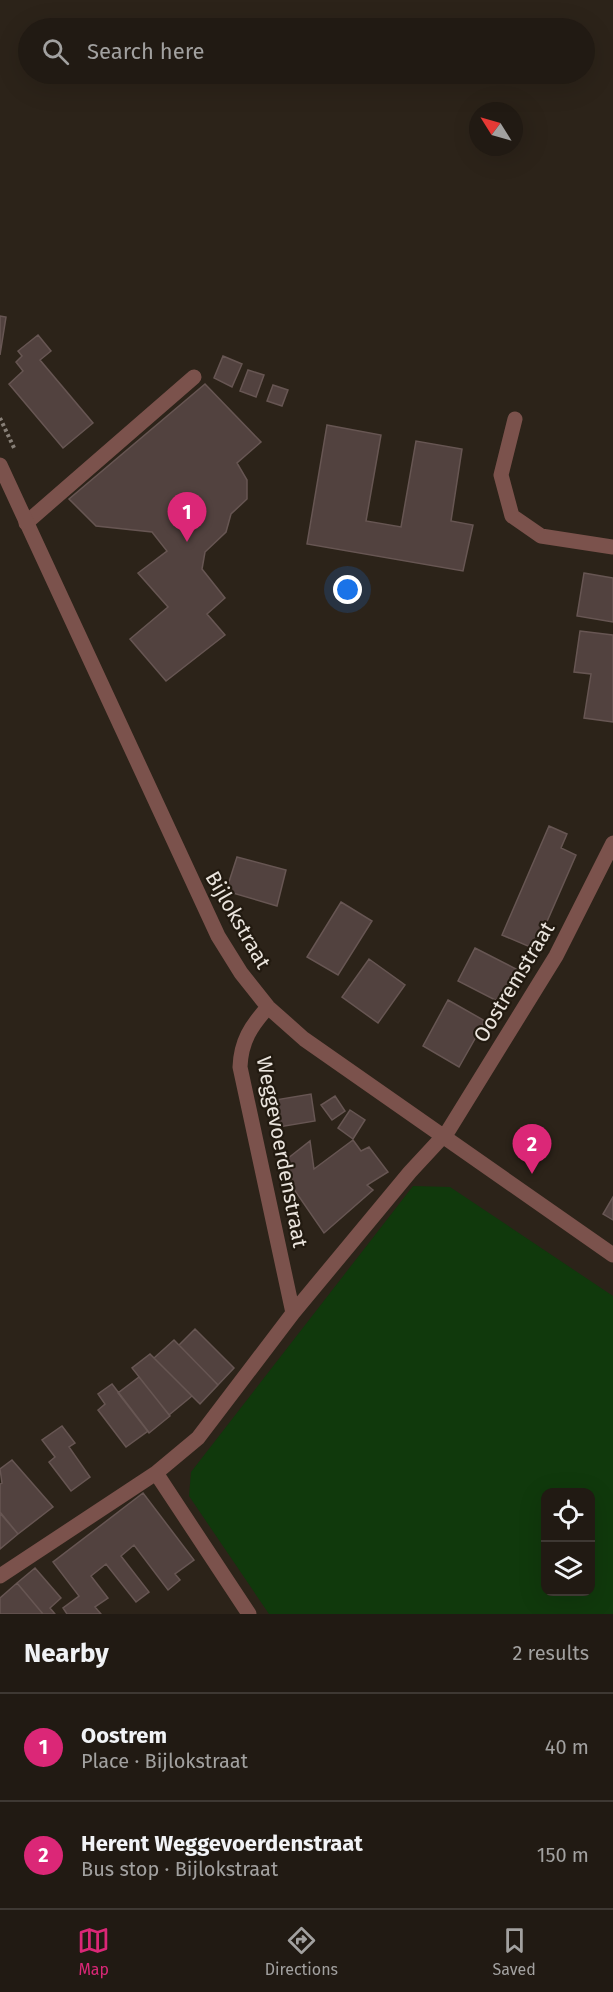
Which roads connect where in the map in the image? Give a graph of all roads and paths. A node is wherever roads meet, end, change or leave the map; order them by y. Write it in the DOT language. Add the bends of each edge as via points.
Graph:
graph roads {
  1 [pos="194,377"];
  2 [pos="0,418"];
  3 [pos="515,419"];
  4 [pos="19,458"];
  5 [pos="0,465"];
  6 [pos="26,523"];
  7 [pos="613,547"];
  8 [pos="613,843"];
  9 [pos="268,1007"];
  10 [pos="443,1137"];
  11 [pos="613,1255"];
  12 [pos="293,1313"];
  13 [pos="156,1473"];
  14 [pos="0,1576"];
  15 [pos="249,1614"];
  1 -- 6 [label="street"];
  2 -- 4 [label="path"];
  3 -- 7 [label="street" via="501,476 512,516 541,536"];
  5 -- 6 [label="street, Bijlokstraat"];
  6 -- 9 [label="street, Bijlokstraat" via="213,926 241,973"];
  8 -- 10 [label="street, Oostremstraat" via="556,956"];
  9 -- 10 [label="street, Bijlokstraat" via="304,1039"];
  9 -- 12 [label="street, Weggevoerdenstraat" via="248,1032 240,1067"];
  10 -- 11 [label="street, Bijlokstraat"];
  10 -- 12 [label="street, Weggevoerdenstraat"];
  12 -- 13 [label="street, Weggevoerdenstraat" via="198,1438"];
  13 -- 14 [label="street, Weggevoerdenstraat"];
  13 -- 15 [label="street"];
}
